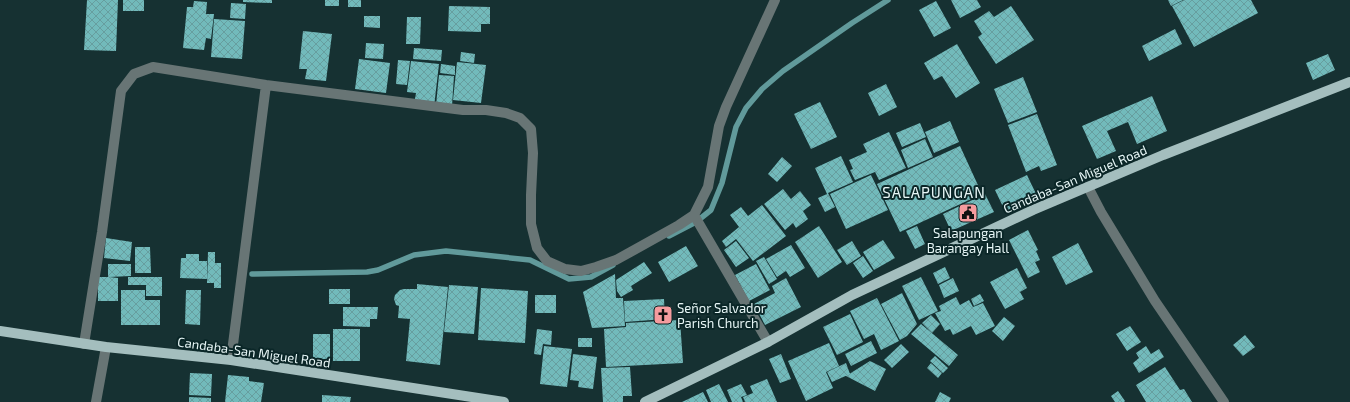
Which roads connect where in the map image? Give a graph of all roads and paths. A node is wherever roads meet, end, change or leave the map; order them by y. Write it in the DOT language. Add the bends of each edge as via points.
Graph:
graph roads {
  1 [pos="775,0"];
  2 [pos="1350,82"];
  3 [pos="266,85"];
  4 [pos="1088,187"];
  5 [pos="695,216"];
  6 [pos="0,330"];
  7 [pos="768,342"];
  8 [pos="84,344"];
  9 [pos="106,347"];
  10 [pos="231,360"];
  11 [pos="96,402"];
  12 [pos="504,402"];
  13 [pos="645,402"];
  14 [pos="1224,402"];
  1 -- 5 [label="street" via="726,107 719,126 708,188"];
  2 -- 4 [label="main road, Candaba-San Miguel Road"];
  3 -- 5 [label="street" via="463,110 486,110 520,118 531,129 531,224 535,241 547,261 565,269 581,272 616,260"];
  3 -- 8 [label="street" via="153,67 134,74 121,91"];
  3 -- 10 [label="street"];
  4 -- 7 [label="main road, Candaba-San Miguel Road" via="852,295"];
  4 -- 14 [label="street" via="1155,301"];
  5 -- 7 [label="street"];
  6 -- 8 [label="main road, Candaba-San Miguel Road"];
  7 -- 13 [label="main road, Candaba-San Miguel Road"];
  8 -- 9 [label="main road, Candaba-San Miguel Road"];
  9 -- 10 [label="main road, Candaba-San Miguel Road"];
  9 -- 11 [label="street"];
  10 -- 12 [label="main road, Candaba-San Miguel Road"];
}
